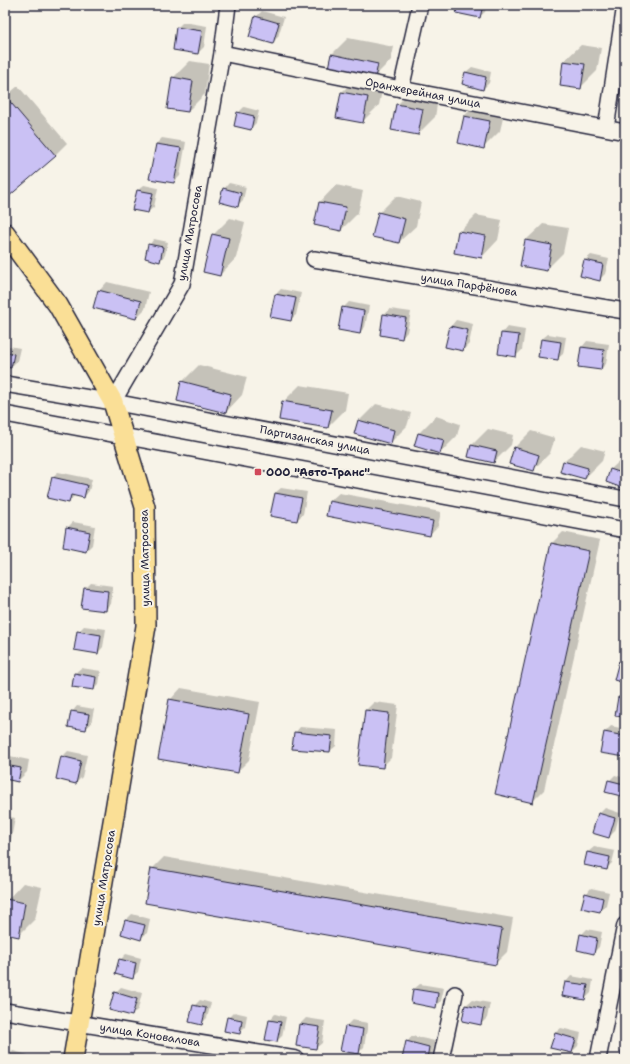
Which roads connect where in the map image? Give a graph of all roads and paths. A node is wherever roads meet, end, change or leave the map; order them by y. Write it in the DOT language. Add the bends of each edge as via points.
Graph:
graph roads {
  1 [pos="228,5"];
  2 [pos="420,5"];
  3 [pos="625,5"];
  4 [pos="222,53"];
  5 [pos="401,89"];
  6 [pos="606,128"];
  7 [pos="625,132"];
  8 [pos="5,233"];
  9 [pos="314,260"];
  10 [pos="625,311"];
  11 [pos="5,384"];
  12 [pos="113,402"];
  13 [pos="5,414"];
  14 [pos="123,436"];
  15 [pos="625,499"];
  16 [pos="625,530"];
  17 [pos="625,924"];
  18 [pos="455,994"];
  19 [pos="5,1011"];
  20 [pos="80,1023"];
  21 [pos="257,1056"];
  22 [pos="73,1059"];
  23 [pos="296,1059"];
  24 [pos="441,1059"];
  25 [pos="598,1059"];
  1 -- 4 [label="street, улица Матросова"];
  2 -- 5 [label="street"];
  3 -- 6 [label="street"];
  4 -- 5 [label="street, Оранжерейная улица"];
  4 -- 12 [label="street, улица Матросова" via="182,284"];
  5 -- 6 [label="street, Оранжерейная улица"];
  6 -- 7 [label="street, Оранжерейная улица"];
  8 -- 12 [label="main road" via="58,304"];
  9 -- 10 [label="street, улица Парфёнова"];
  11 -- 12 [label="street, Партизанская улица"];
  12 -- 14 [label="main road, улица Матросова"];
  12 -- 15 [label="street, Партизанская улица"];
  13 -- 14 [label="street"];
  14 -- 16 [label="street"];
  14 -- 20 [label="main road, улица Матросова" via="145,507 146,626"];
  17 -- 25 [label="street"];
  18 -- 24 [label="street"];
  19 -- 20 [label="street, улица Коновалова"];
  20 -- 21 [label="street, улица Коновалова"];
  20 -- 22 [label="main road, улица Матросова"];
  21 -- 23 [label="street, улица Коновалова"];
}
